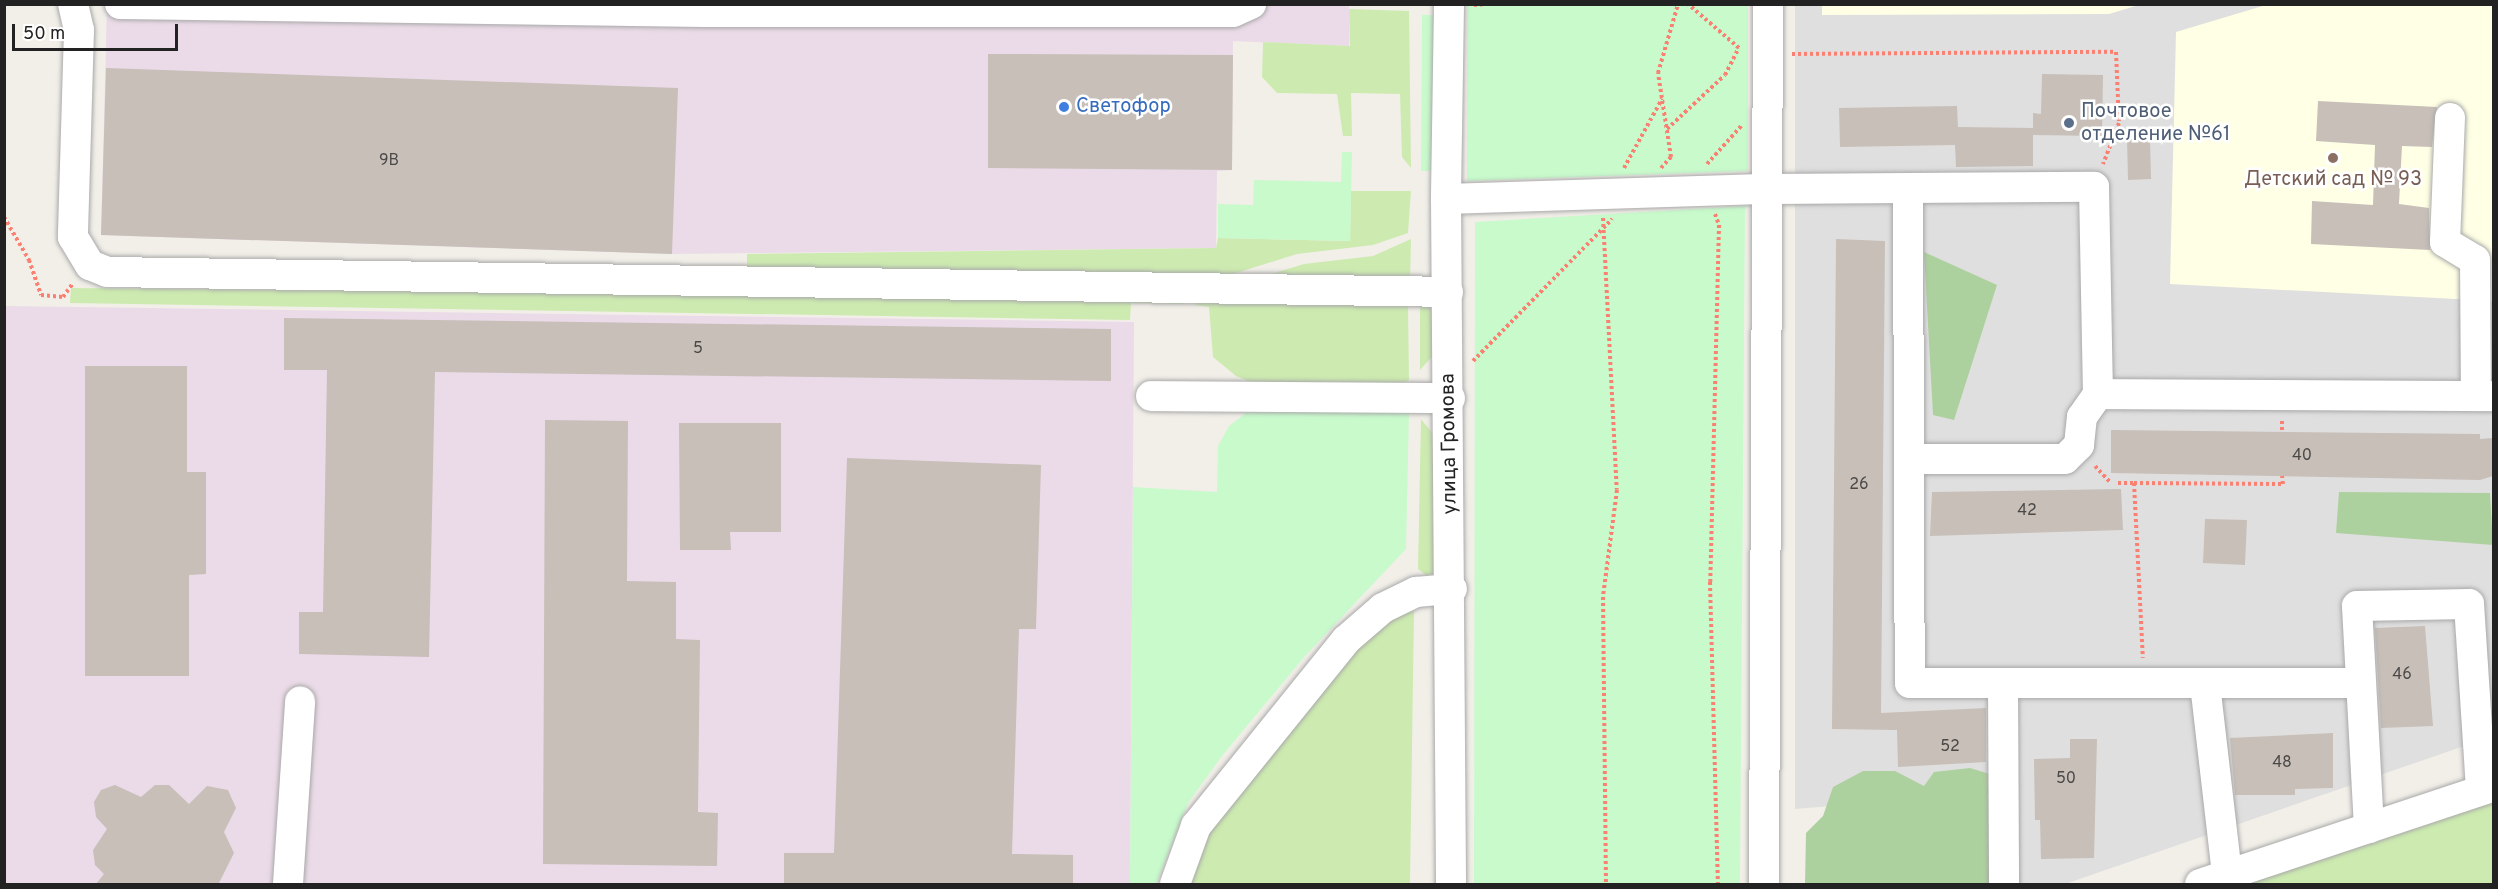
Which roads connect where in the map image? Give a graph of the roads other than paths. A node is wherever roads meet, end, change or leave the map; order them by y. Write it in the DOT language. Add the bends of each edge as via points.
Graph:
graph roads {
  1 [pos="73,4"];
  2 [pos="120,4"];
  3 [pos="1251,4"];
  4 [pos="1427,4"];
  5 [pos="1768,4"];
  6 [pos="1449,5"];
  7 [pos="704,8"];
  8 [pos="2450,118"];
  9 [pos="1908,188"];
  10 [pos="1770,189"];
  11 [pos="1446,199"];
  12 [pos="1448,292"];
  13 [pos="1450,392"];
  14 [pos="2098,394"];
  15 [pos="1151,396"];
  16 [pos="2485,396"];
  17 [pos="1909,459"];
  18 [pos="1452,589"];
  19 [pos="2003,683"];
  20 [pos="2205,684"];
  21 [pos="2361,684"];
  22 [pos="300,701"];
  23 [pos="2487,788"];
  24 [pos="2369,828"];
  25 [pos="2213,880"];
  26 [pos="288,885"];
  27 [pos="1175,885"];
  28 [pos="1451,885"];
  29 [pos="1764,885"];
  30 [pos="2004,885"];
  1 -- 12 [label="street" via="79,30 74,237 90,265 107,272"];
  2 -- 7 [label="street"];
  3 -- 7 [label="street" via="1233,12"];
  4 -- 6 [label="street"];
  5 -- 10 [label="street"];
  6 -- 11 [label="street, улица Громова"];
  8 -- 16 [label="street" via="2445,242 2475,260"];
  9 -- 10 [label="street"];
  9 -- 14 [label="street" via="2094,187"];
  9 -- 17 [label="street"];
  10 -- 11 [label="street"];
  10 -- 29 [label="street"];
  11 -- 12 [label="street, улица Громова"];
  12 -- 13 [label="street, улица Громова"];
  13 -- 15 [label="street"];
  13 -- 18 [label="street, улица Громова"];
  14 -- 16 [label="street"];
  14 -- 17 [label="street" via="2082,417 2079,445 2065,459"];
  17 -- 19 [label="street" via="1910,683"];
  18 -- 27 [label="street" via="1416,592 1383,608 1346,640 1196,826"];
  18 -- 28 [label="street, улица Громова"];
  19 -- 20 [label="street"];
  19 -- 30 [label="street"];
  20 -- 21 [label="street"];
  20 -- 25 [label="street"];
  21 -- 23 [label="street" via="2357,606 2469,604"];
  21 -- 24 [label="street"];
  22 -- 26 [label="street"];
  23 -- 24 [label="street"];
  24 -- 25 [label="street"];
}
